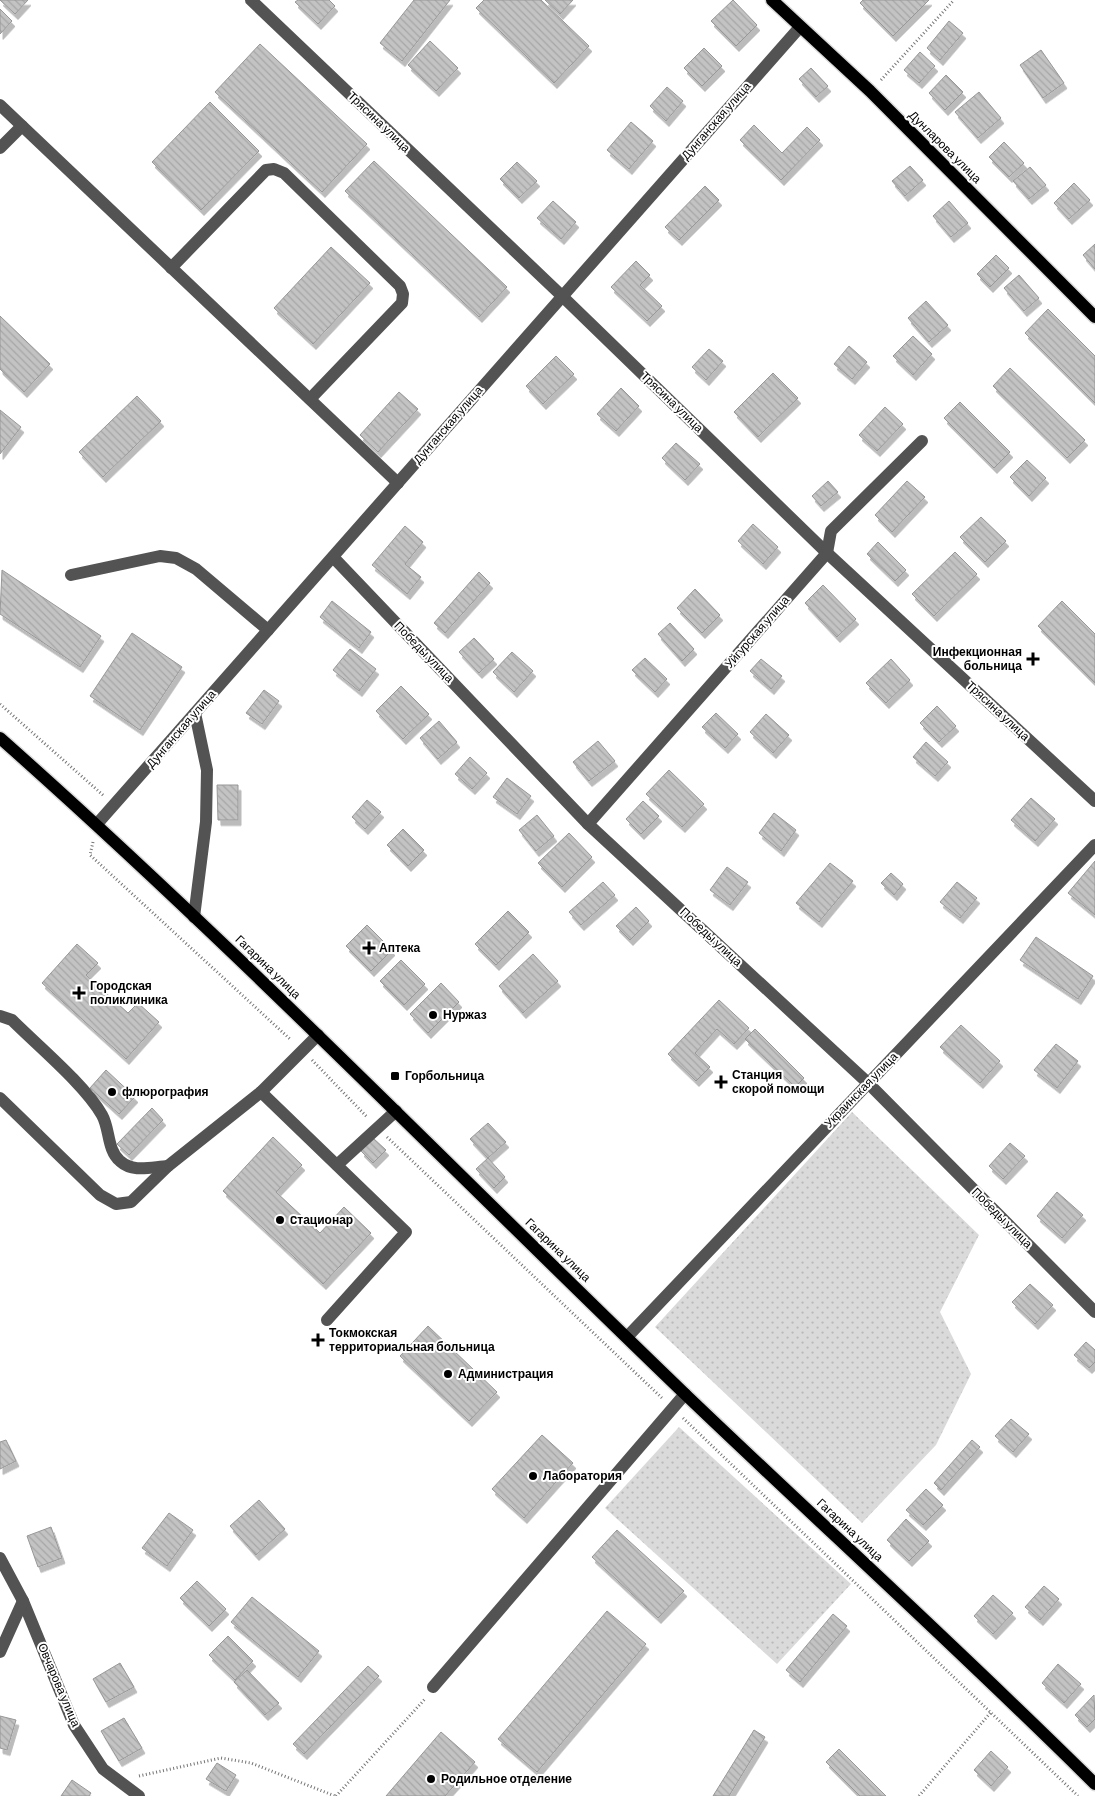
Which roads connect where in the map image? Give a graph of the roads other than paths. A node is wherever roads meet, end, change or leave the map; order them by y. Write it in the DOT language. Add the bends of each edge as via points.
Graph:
graph roads {
  1 [pos="251,0"];
  2 [pos="772,0"];
  3 [pos="800,27"];
  4 [pos="0,105"];
  5 [pos="22,126"];
  6 [pos="0,148"];
  7 [pos="171,268"];
  8 [pos="562,296"];
  9 [pos="1095,317"];
  10 [pos="310,399"];
  11 [pos="922,441"];
  12 [pos="398,483"];
  13 [pos="827,553"];
  14 [pos="333,557"];
  15 [pos="71,575"];
  16 [pos="268,630"];
  17 [pos="195,713"];
  18 [pos="0,738"];
  19 [pos="1095,801"];
  20 [pos="97,824"];
  21 [pos="588,824"];
  22 [pos="1095,845"];
  23 [pos="194,917"];
  24 [pos="0,1016"];
  25 [pos="318,1035"];
  26 [pos="868,1083"];
  27 [pos="261,1092"];
  28 [pos="0,1098"];
  29 [pos="396,1111"];
  30 [pos="337,1165"];
  31 [pos="168,1166"];
  32 [pos="1095,1312"];
  33 [pos="327,1320"];
  34 [pos="628,1336"];
  35 [pos="685,1394"];
  36 [pos="0,1558"];
  37 [pos="23,1601"];
  38 [pos="0,1652"];
  39 [pos="433,1686"];
  40 [pos="1095,1784"];
  41 [pos="139,1796"];
  1 -- 8 [label="street, Трясина улица"];
  2 -- 3 [label="main road, Дунларова улица"];
  3 -- 8 [label="street, Дунганская улица"];
  3 -- 9 [label="main road, Дунларова улица" via="870,92"];
  4 -- 5 [label="street"];
  5 -- 6 [label="street"];
  5 -- 7 [label="street"];
  7 -- 10 [label="street"];
  7 -- 10 [label="street" via="266,170 284,173 400,286 403,294 402,303"];
  8 -- 12 [label="street, Дунганская улица"];
  8 -- 13 [label="street, Трясина улица"];
  10 -- 12 [label="street"];
  11 -- 13 [label="street, Уйгурская улица" via="831,531"];
  12 -- 14 [label="street, Дунганская улица"];
  13 -- 19 [label="street, Трясина улица"];
  13 -- 21 [label="street, Уйгурская улица"];
  14 -- 16 [label="street, Дунганская улица"];
  14 -- 21 [label="street, Победы улица"];
  15 -- 16 [label="street" via="160,556 176,558 196,569"];
  16 -- 17 [label="street, Дунганская улица"];
  17 -- 20 [label="street, Дунганская улица"];
  17 -- 23 [label="street" via="207,770 206,822"];
  18 -- 20 [label="main road, Гагарина улица"];
  20 -- 23 [label="main road, Гагарина улица"];
  21 -- 26 [label="street, Победы улица"];
  22 -- 26 [label="street, Украинская улица"];
  23 -- 25 [label="main road, Гагарина улица"];
  24 -- 31 [label="street" via="12,1020 89,1096 103,1116 118,1160 131,1169"];
  25 -- 27 [label="street"];
  25 -- 29 [label="main road, Гагарина улица"];
  26 -- 32 [label="street, Победы улица"];
  26 -- 34 [label="street, Украинская улица"];
  27 -- 30 [label="street"];
  27 -- 31 [label="street"];
  28 -- 31 [label="street" via="100,1196 116,1204 131,1202"];
  29 -- 30 [label="street"];
  29 -- 34 [label="main road, Гагарина улица"];
  30 -- 33 [label="street" via="406,1232"];
  34 -- 35 [label="main road, Гагарина улица"];
  35 -- 39 [label="street"];
  35 -- 40 [label="main road, Гагарина улица" via="1006,1695"];
  36 -- 37 [label="street, Овчарова улица"];
  37 -- 38 [label="street"];
  37 -- 41 [label="street, Овчарова улица" via="74,1725 103,1769"];
}
